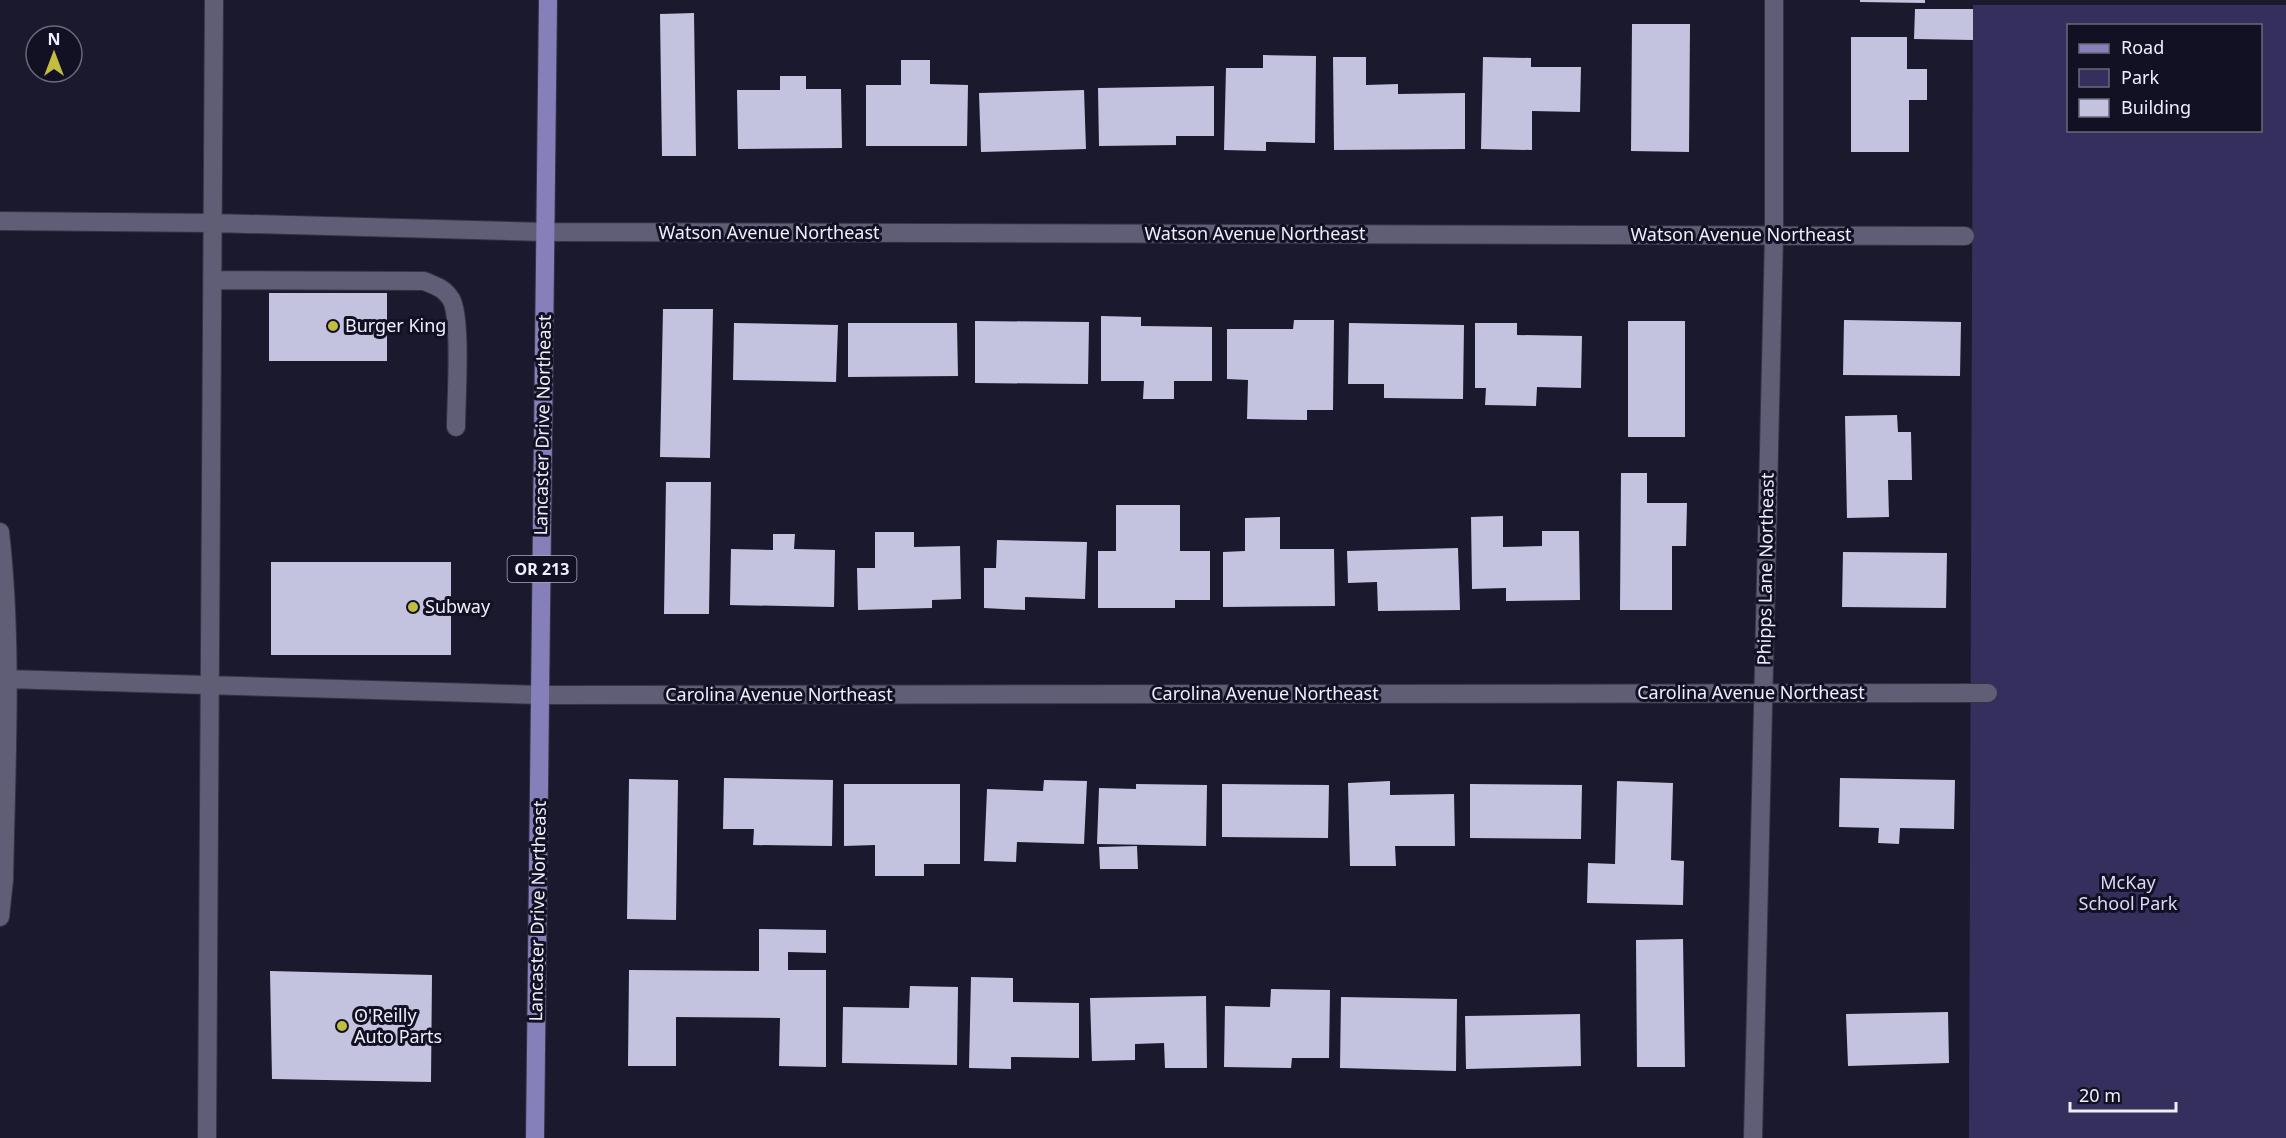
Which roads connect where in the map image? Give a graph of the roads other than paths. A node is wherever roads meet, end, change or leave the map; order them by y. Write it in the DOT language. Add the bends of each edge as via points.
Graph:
graph roads {
  1 [pos="214,0"];
  2 [pos="548,0"];
  3 [pos="1774,0"];
  4 [pos="0,222"];
  5 [pos="213,223"];
  6 [pos="545,232"];
  7 [pos="1774,235"];
  8 [pos="1965,236"];
  9 [pos="212,280"];
  10 [pos="456,427"];
  11 [pos="0,532"];
  12 [pos="7,679"];
  13 [pos="210,685"];
  14 [pos="1763,693"];
  15 [pos="1988,693"];
  16 [pos="541,695"];
  17 [pos="0,917"];
  18 [pos="207,1138"];
  19 [pos="535,1138"];
  20 [pos="1753,1138"];
  1 -- 5 [label="street"];
  2 -- 6 [label="main road, Lancaster Drive Northeast / OR 213"];
  3 -- 7 [label="street, Phipps Lane Northeast"];
  4 -- 5 [label="street, Watson Avenue Northeast"];
  5 -- 6 [label="street, Watson Avenue Northeast"];
  5 -- 9 [label="street"];
  6 -- 7 [label="street, Watson Avenue Northeast"];
  6 -- 16 [label="main road, Lancaster Drive Northeast / OR 213"];
  7 -- 8 [label="street, Watson Avenue Northeast"];
  7 -- 14 [label="street, Phipps Lane Northeast"];
  9 -- 10 [label="street" via="424,281 442,288 452,301 456,320"];
  9 -- 13 [label="street"];
  11 -- 12 [label="street" via="7,596"];
  12 -- 13 [label="street, Carolina Avenue Northeast"];
  12 -- 17 [label="street"];
  13 -- 16 [label="street, Carolina Avenue Northeast"];
  13 -- 18 [label="street"];
  14 -- 15 [label="street, Carolina Avenue Northeast"];
  14 -- 16 [label="street, Carolina Avenue Northeast"];
  14 -- 20 [label="street, Phipps Lane Northeast"];
  16 -- 19 [label="main road, Lancaster Drive Northeast / OR 213"];
}
